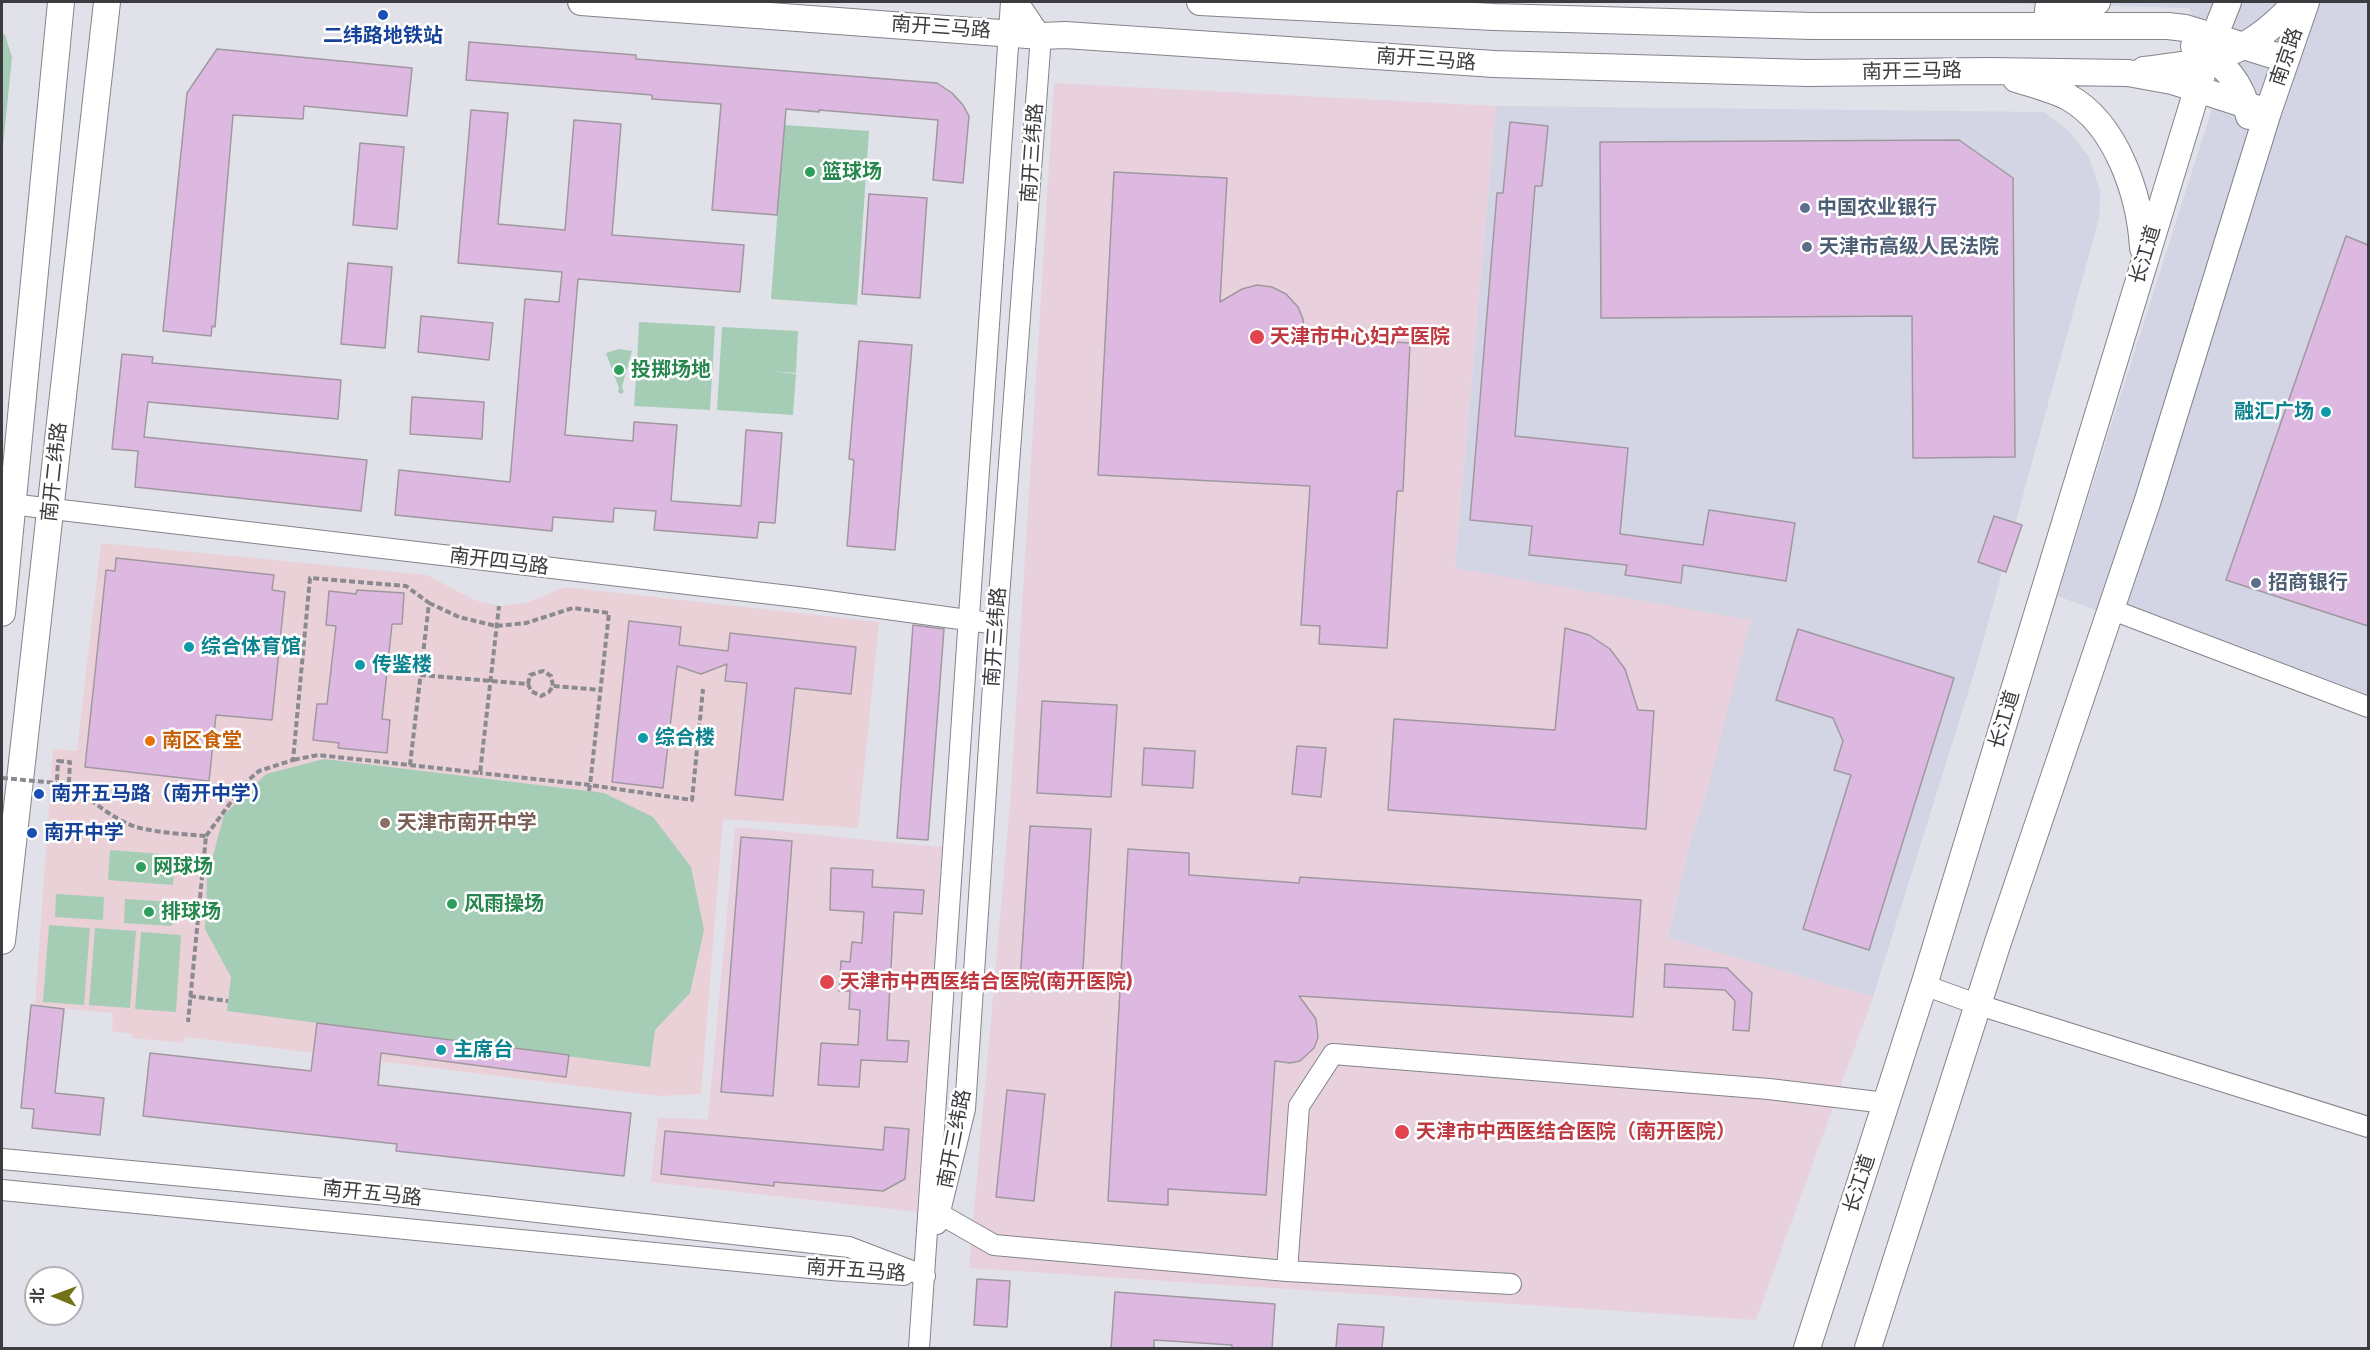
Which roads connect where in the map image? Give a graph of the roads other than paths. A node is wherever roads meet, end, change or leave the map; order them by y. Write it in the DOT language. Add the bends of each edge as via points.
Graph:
graph roads {
  1 [pos="61,2"];
  2 [pos="107,2"];
  3 [pos="581,2"];
  4 [pos="1011,2"];
  5 [pos="1018,2"];
  6 [pos="1200,2"];
  7 [pos="2097,2"];
  8 [pos="2228,2"];
  9 [pos="2296,2"];
  10 [pos="2306,2"];
  11 [pos="1495,9"];
  12 [pos="2045,11"];
  13 [pos="2019,26"];
  14 [pos="1010,33"];
  15 [pos="1041,36"];
  16 [pos="2246,46"];
  17 [pos="2211,52"];
  18 [pos="2286,59"];
  19 [pos="1989,71"];
  20 [pos="2117,73"];
  21 [pos="2197,90"];
  22 [pos="2257,108"];
  23 [pos="2144,260"];
  24 [pos="7,504"];
  25 [pos="51,509"];
  26 [pos="2110,609"];
  27 [pos="2,613"];
  28 [pos="968,620"];
  29 [pos="997,624"];
  30 [pos="2368,707"];
  31 [pos="2,941"];
  32 [pos="1923,985"];
  33 [pos="1979,1005"];
  34 [pos="1886,1103"];
  35 [pos="2368,1127"];
  36 [pos="2,1159"];
  37 [pos="2,1190"];
  38 [pos="940,1214"];
  39 [pos="1287,1271"];
  40 [pos="925,1276"];
  41 [pos="1511,1284"];
  42 [pos="919,1348"];
  43 [pos="1807,1348"];
  44 [pos="1868,1348"];
  1 -- 24 [label="main road, 南开二纬路"];
  2 -- 25 [label="main road, 南开二纬路"];
  3 -- 14 [label="main road, 南开三马路"];
  4 -- 14 [label="street, 南开三纬路"];
  5 -- 15 [label="street"];
  6 -- 11 [label="main road"];
  7 -- 12 [label="main road"];
  8 -- 17 [label="main road"];
  9 -- 16 [label="main road"];
  10 -- 18 [label="main road, 南京路"];
  11 -- 13 [label="main road" via="1812,26"];
  12 -- 13 [label="main road"];
  13 -- 17 [label="main road" via="2185,28"];
  14 -- 15 [label="main road, 南开三马路"];
  14 -- 28 [label="street, 南开三纬路"];
  15 -- 19 [label="main road, 南开三马路" via="1494,64 1807,73"];
  15 -- 29 [label="street, 南开三纬路"];
  16 -- 17 [label="main road"];
  16 -- 18 [label="main road"];
  17 -- 20 [label="main road" via="2156,69"];
  17 -- 21 [label="main road"];
  17 -- 22 [label="main road"];
  18 -- 22 [label="main road, 南京路"];
  19 -- 20 [label="main road, 南开三马路"];
  19 -- 23 [label="main road" via="2068,97 2098,123 2122,162 2139,205"];
  20 -- 21 [label="main road, 南开三马路" via="2155,78"];
  21 -- 22 [label="main road, 南开三马路"];
  21 -- 23 [label="main road, 长江道"];
  22 -- 26 [label="main road" via="2248,177"];
  23 -- 32 [label="main road, 长江道"];
  24 -- 25 [label="street, 南开四马路"];
  24 -- 27 [label="main road, 南开二纬路"];
  25 -- 28 [label="street, 南开四马路"];
  25 -- 31 [label="main road, 南开二纬路"];
  26 -- 30 [label="street"];
  26 -- 33 [label="main road"];
  28 -- 29 [label="street, 南开四马路"];
  28 -- 40 [label="street, 南开三纬路"];
  29 -- 38 [label="street, 南开三纬路" via="965,1109"];
  32 -- 33 [label="street"];
  32 -- 34 [label="main road, 长江道"];
  33 -- 35 [label="street"];
  33 -- 44 [label="main road"];
  34 -- 39 [label="street" via="1769,1089 1333,1054 1299,1106"];
  34 -- 43 [label="main road, 长江道"];
  36 -- 40 [label="street, 南开五马路" via="389,1195 849,1247"];
  37 -- 40 [label="street, 南开五马路"];
  38 -- 39 [label="street" via="994,1245"];
  38 -- 40 [label="street, 南开三纬路"];
  39 -- 41 [label="street"];
  40 -- 42 [label="street, 南开三纬路"];
}
